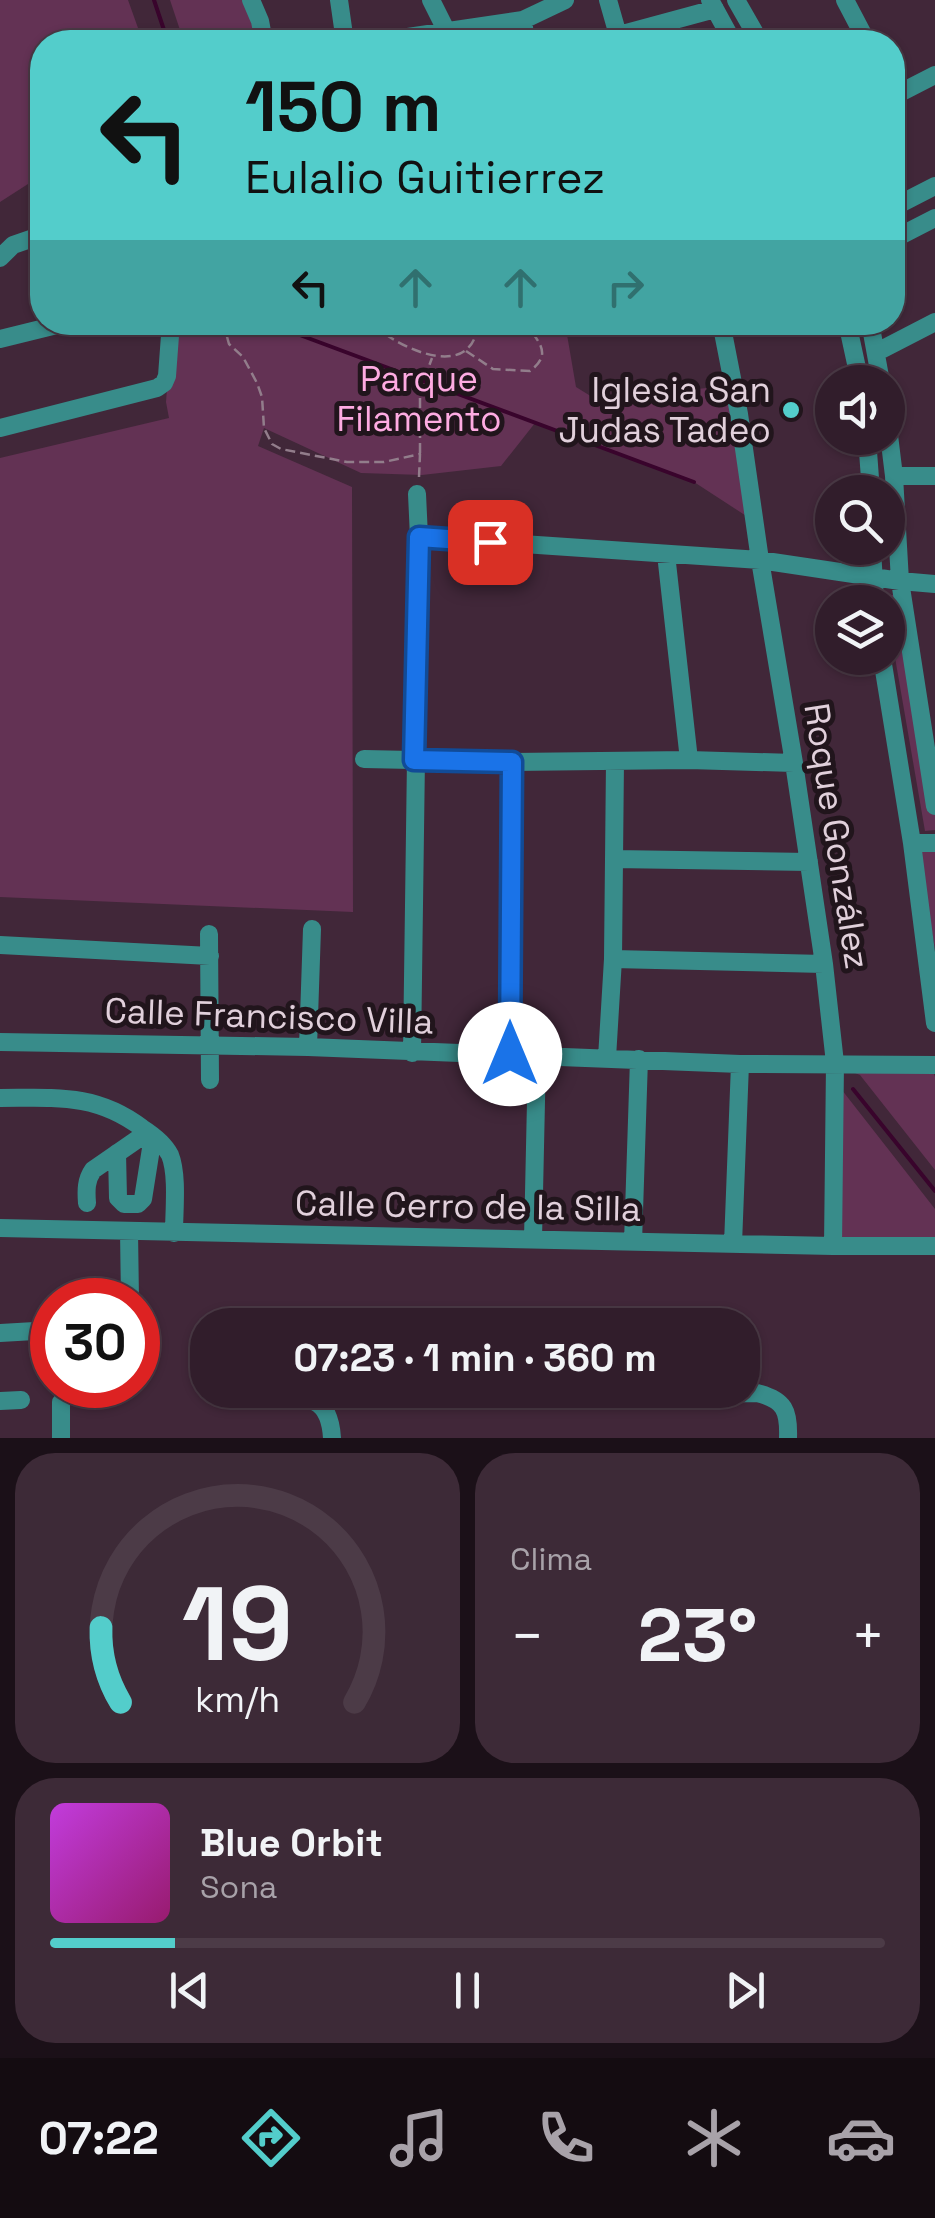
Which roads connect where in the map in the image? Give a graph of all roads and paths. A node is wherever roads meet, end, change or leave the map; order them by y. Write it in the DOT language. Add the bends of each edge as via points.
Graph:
graph roads {
  1 [pos="251,0"];
  2 [pos="339,0"];
  3 [pos="430,0"];
  4 [pos="523,0"];
  5 [pos="565,0"];
  6 [pos="608,0"];
  7 [pos="736,0"];
  8 [pos="846,0"];
  9 [pos="712,5"];
  10 [pos="528,19"];
  11 [pos="262,30"];
  12 [pos="343,30"];
  13 [pos="438,30"];
  14 [pos="471,30"];
  15 [pos="527,30"];
  16 [pos="617,30"];
  17 [pos="642,30"];
  18 [pos="726,30"];
  19 [pos="753,30"];
  20 [pos="861,30"];
  21 [pos="935,74"];
  22 [pos="905,89"];
  23 [pos="935,186"];
  24 [pos="905,201"];
  25 [pos="935,218"];
  26 [pos="905,233"];
  27 [pos="30,239"];
  28 [pos="2,254"];
  29 [pos="935,322"];
  30 [pos="30,331"];
  31 [pos="171,335"];
  32 [pos="227,335"];
  33 [pos="386,335"];
  34 [pos="477,335"];
  35 [pos="535,335"];
  36 [pos="724,335"];
  37 [pos="850,335"];
  38 [pos="873,335"];
  39 [pos="0,338"];
  40 [pos="465,350"];
  41 [pos="877,352"];
  42 [pos="432,356"];
  43 [pos="856,365"];
  44 [pos="879,365"];
  45 [pos="0,428"];
  46 [pos="420,454"];
  47 [pos="905,476"];
  48 [pos="935,476"];
  49 [pos="418,494"];
  50 [pos="419,537"];
  51 [pos="666,554"];
  52 [pos="760,560"];
  53 [pos="873,565"];
  54 [pos="899,565"];
  55 [pos="874,577"];
  56 [pos="900,582"];
  57 [pos="935,584"];
  58 [pos="875,585"];
  59 [pos="885,675"];
  60 [pos="364,759"];
  61 [pos="414,760"];
  62 [pos="689,760"];
  63 [pos="512,762"];
  64 [pos="615,762"];
  65 [pos="794,763"];
  66 [pos="935,806"];
  67 [pos="912,842"];
  68 [pos="935,843"];
  69 [pos="614,858"];
  70 [pos="809,862"];
  71 [pos="312,929"];
  72 [pos="209,934"];
  73 [pos="0,944"];
  74 [pos="210,956"];
  75 [pos="612,959"];
  76 [pos="824,964"];
  77 [pos="935,1023"];
  78 [pos="0,1042"];
  79 [pos="212,1046"];
  80 [pos="308,1047"];
  81 [pos="412,1052"];
  82 [pos="510,1054"];
  83 [pos="536,1055"];
  84 [pos="607,1058"];
  85 [pos="639,1059"];
  86 [pos="836,1063"];
  87 [pos="740,1064"];
  88 [pos="935,1065"];
  89 [pos="210,1080"];
  90 [pos="0,1098"];
  91 [pos="150,1134"];
  92 [pos="117,1153"];
  93 [pos="87,1203"];
  94 [pos="0,1228"];
  95 [pos="128,1231"];
  96 [pos="174,1233"];
  97 [pos="533,1239"];
  98 [pos="633,1242"];
  99 [pos="733,1244"];
  100 [pos="832,1246"];
  101 [pos="935,1246"];
  102 [pos="129,1278"];
  103 [pos="30,1332"];
  104 [pos="0,1334"];
  105 [pos="760,1394"];
  106 [pos="22,1400"];
  107 [pos="0,1401"];
  108 [pos="62,1408"];
  109 [pos="325,1408"];
  110 [pos="61,1438"];
  111 [pos="332,1438"];
  112 [pos="788,1438"];
  1 -- 11 [label="street"];
  2 -- 12 [label="street"];
  3 -- 13 [label="street"];
  4 -- 10 [label="street"];
  5 -- 10 [label="street"];
  6 -- 16 [label="street"];
  7 -- 19 [label="street"];
  8 -- 20 [label="street"];
  9 -- 17 [label="street"];
  9 -- 18 [label="street"];
  10 -- 14 [label="street"];
  10 -- 15 [label="street"];
  21 -- 22 [label="street"];
  23 -- 24 [label="street"];
  25 -- 26 [label="street"];
  27 -- 28 [label="street"];
  29 -- 41 [label="street"];
  30 -- 39 [label="street"];
  31 -- 45 [label="street" via="168,376 157,388"];
  32 -- 46 [label="path" via="257,383 272,444 347,462"];
  33 -- 42 [label="path"];
  34 -- 40 [label="path"];
  35 -- 40 [label="path" via="543,354 530,372 493,369"];
  36 -- 52 [label="street, Roque González"];
  37 -- 43 [label="street"];
  38 -- 41 [label="street"];
  40 -- 42 [label="path"];
  41 -- 44 [label="street"];
  42 -- 46 [label="path" via="420,390"];
  46 -- 49 [label="path"];
  47 -- 48 [label="street"];
  49 -- 50 [label="street"];
  50 -- 51 [label="street"];
  50 -- 61 [label="street"];
  51 -- 52 [label="street"];
  51 -- 62 [label="street"];
  52 -- 55 [label="street"];
  52 -- 65 [label="street, Roque González"];
  53 -- 55 [label="street"];
  54 -- 56 [label="street"];
  55 -- 56 [label="street"];
  55 -- 58 [label="street"];
  56 -- 57 [label="street"];
  56 -- 66 [label="street"];
  59 -- 67 [label="street"];
  60 -- 61 [label="street"];
  61 -- 63 [label="street"];
  61 -- 81 [label="street"];
  62 -- 64 [label="street"];
  62 -- 65 [label="street"];
  63 -- 64 [label="street"];
  63 -- 82 [label="street"];
  64 -- 69 [label="street"];
  65 -- 70 [label="street, Roque González"];
  67 -- 68 [label="street"];
  67 -- 77 [label="street"];
  69 -- 70 [label="street"];
  69 -- 75 [label="street"];
  70 -- 76 [label="street, Roque González"];
  71 -- 80 [label="street"];
  72 -- 74 [label="street"];
  73 -- 74 [label="street"];
  74 -- 79 [label="street"];
  75 -- 76 [label="street"];
  75 -- 84 [label="street"];
  76 -- 86 [label="street, Roque González"];
  78 -- 79 [label="street, Calle Francisco Villa"];
  79 -- 80 [label="street, Calle Francisco Villa"];
  79 -- 89 [label="street"];
  80 -- 81 [label="street, Calle Francisco Villa"];
  81 -- 82 [label="street, Calle Francisco Villa"];
  82 -- 83 [label="street, Calle Francisco Villa"];
  83 -- 84 [label="street, Calle Francisco Villa"];
  83 -- 97 [label="street"];
  84 -- 85 [label="street, Calle Francisco Villa"];
  85 -- 87 [label="street, Calle Francisco Villa"];
  85 -- 98 [label="street"];
  86 -- 87 [label="street, Calle Francisco Villa"];
  86 -- 88 [label="street, Calle Francisco Villa"];
  86 -- 100 [label="street, Roque González"];
  87 -- 99 [label="street"];
  90 -- 91 [label="street" via="88,1101 118,1111"];
  91 -- 92 [label="street"];
  91 -- 92 [label="street" via="138,1204 118,1198"];
  91 -- 96 [label="street" via="173,1165"];
  92 -- 93 [label="street" via="88,1176"];
  94 -- 95 [label="street, Calle Cerro de la Silla"];
  95 -- 96 [label="street, Calle Cerro de la Silla"];
  95 -- 102 [label="street"];
  96 -- 97 [label="street, Calle Cerro de la Silla"];
  97 -- 98 [label="street, Calle Cerro de la Silla"];
  98 -- 99 [label="street, Calle Cerro de la Silla"];
  99 -- 100 [label="street, Calle Cerro de la Silla"];
  100 -- 101 [label="street, Calle Cerro de la Silla"];
  103 -- 104 [label="street"];
  105 -- 112 [label="street" via="781,1403"];
  106 -- 107 [label="street"];
  108 -- 110 [label="street"];
  109 -- 111 [label="street"];
}
